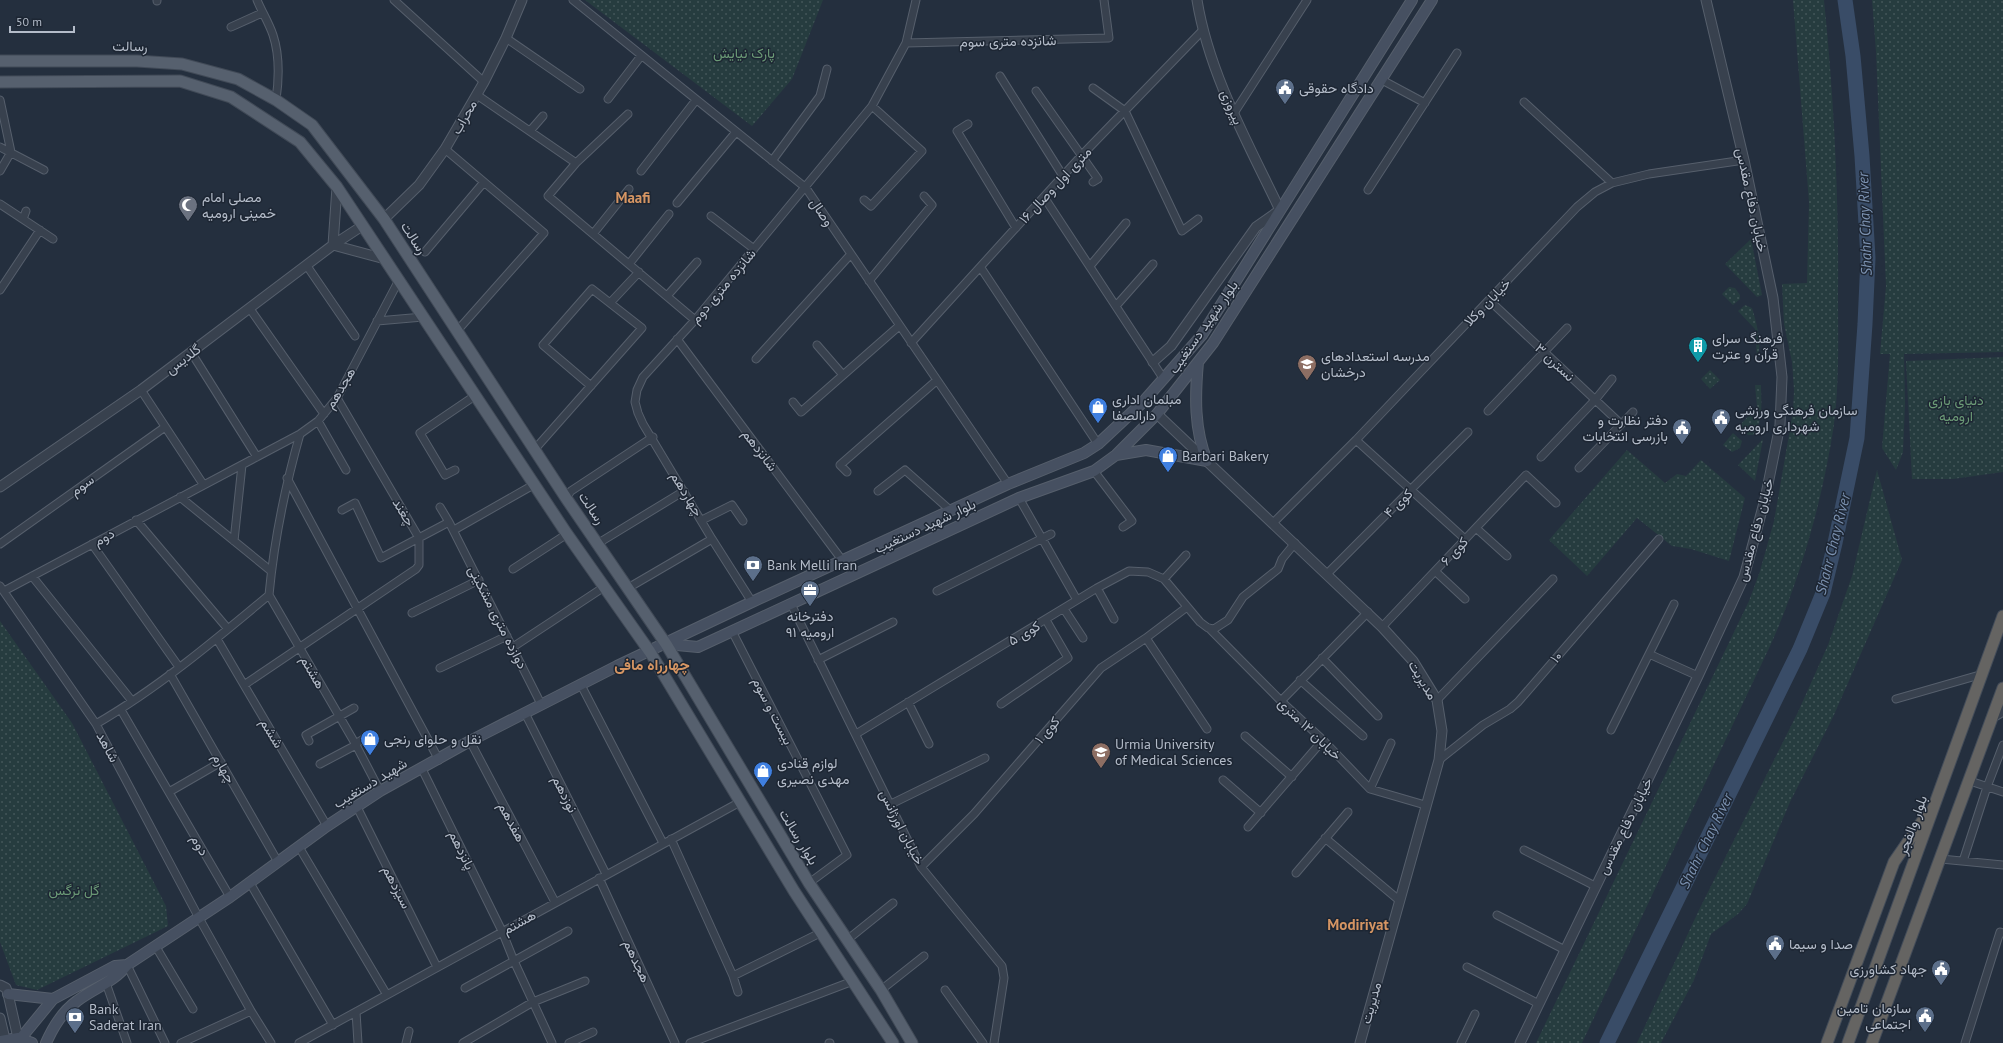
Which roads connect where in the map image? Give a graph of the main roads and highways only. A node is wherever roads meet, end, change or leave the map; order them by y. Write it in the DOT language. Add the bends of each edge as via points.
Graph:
graph roads {
  1 [pos="1412,0"];
  2 [pos="1432,0"];
  3 [pos="0,61"];
  4 [pos="0,82"];
  5 [pos="312,125"];
  6 [pos="300,142"];
  7 [pos="1198,362"];
  8 [pos="1143,402"];
  9 [pos="1157,414"];
  10 [pos="1116,455"];
  11 [pos="1008,484"];
  12 [pos="566,498"];
  13 [pos="1019,498"];
  14 [pos="551,508"];
  15 [pos="2003,616"];
  16 [pos="666,644"];
  17 [pos="650,652"];
  18 [pos="2003,688"];
  19 [pos="1938,799"];
  20 [pos="809,883"];
  21 [pos="794,891"];
  22 [pos="127,965"];
  23 [pos="8,994"];
  24 [pos="53,999"];
  25 [pos="900,1020"];
  26 [pos="884,1029"];
  27 [pos="19,1038"];
  28 [pos="3,1040"];
  29 [pos="32,1043"];
  30 [pos="46,1043"];
  31 [pos="893,1043"];
  32 [pos="912,1043"];
  33 [pos="1827,1043"];
  34 [pos="1848,1043"];
  35 [pos="1872,1043"];
  1 -- 8 [label="main road, بلوار شهید دستغیب" via="1202,335"];
  2 -- 7 [label="main road, بلوار شهید دستغیب" via="1213,343"];
  3 -- 5 [label="main road, رسالت" via="137,61 182,64 238,79 276,100"];
  4 -- 6 [label="main road" via="180,81 230,97"];
  5 -- 6 [label="main road"];
  5 -- 12 [label="main road, رسالت" via="384,219"];
  6 -- 14 [label="main road" via="338,187"];
  7 -- 9 [label="main road, بلوار شهید دستغیب"];
  7 -- 10 [label="main road" via="1197,419 1201,445 1207,461 1146,450"];
  8 -- 9 [label="main road"];
  8 -- 11 [label="main road, بلوار شهید دستغیب" via="1098,444 1084,453"];
  9 -- 10 [label="main road, بلوار شهید دستغیب"];
  10 -- 13 [label="main road, بلوار شهید دستغیب" via="1094,471"];
  11 -- 13 [label="main road"];
  11 -- 16 [label="main road, بلوار شهید دستغیب"];
  12 -- 14 [label="main road"];
  12 -- 16 [label="main road, رسالت"];
  13 -- 16 [label="main road, بلوار شهید دستغیب" via="698,647"];
  14 -- 17 [label="main road"];
  15 -- 19 [label="highway, بلوار والفجر"];
  16 -- 17 [label="main road, شهید دستغیب"];
  16 -- 20 [label="main road, بلوار رسالت"];
  17 -- 21 [label="main road"];
  17 -- 22 [label="main road, شهید دستغیب" via="470,741 380,791 327,826 230,897"];
  18 -- 35 [label="highway"];
  19 -- 33 [label="highway" via="1894,862"];
  19 -- 34 [label="highway, بلوار والفجر"];
  20 -- 21 [label="main road"];
  20 -- 25 [label="main road, بلوار رسالت"];
  21 -- 26 [label="main road"];
  22 -- 24 [label="main road" via="115,966"];
  22 -- 30 [label="main road" via="119,975 68,1009"];
  23 -- 24 [label="main road"];
  24 -- 27 [label="main road"];
  25 -- 26 [label="main road"];
  25 -- 32 [label="main road, بلوار رسالت"];
  26 -- 31 [label="main road"];
  27 -- 28 [label="main road"];
  27 -- 29 [label="main road"];
}
